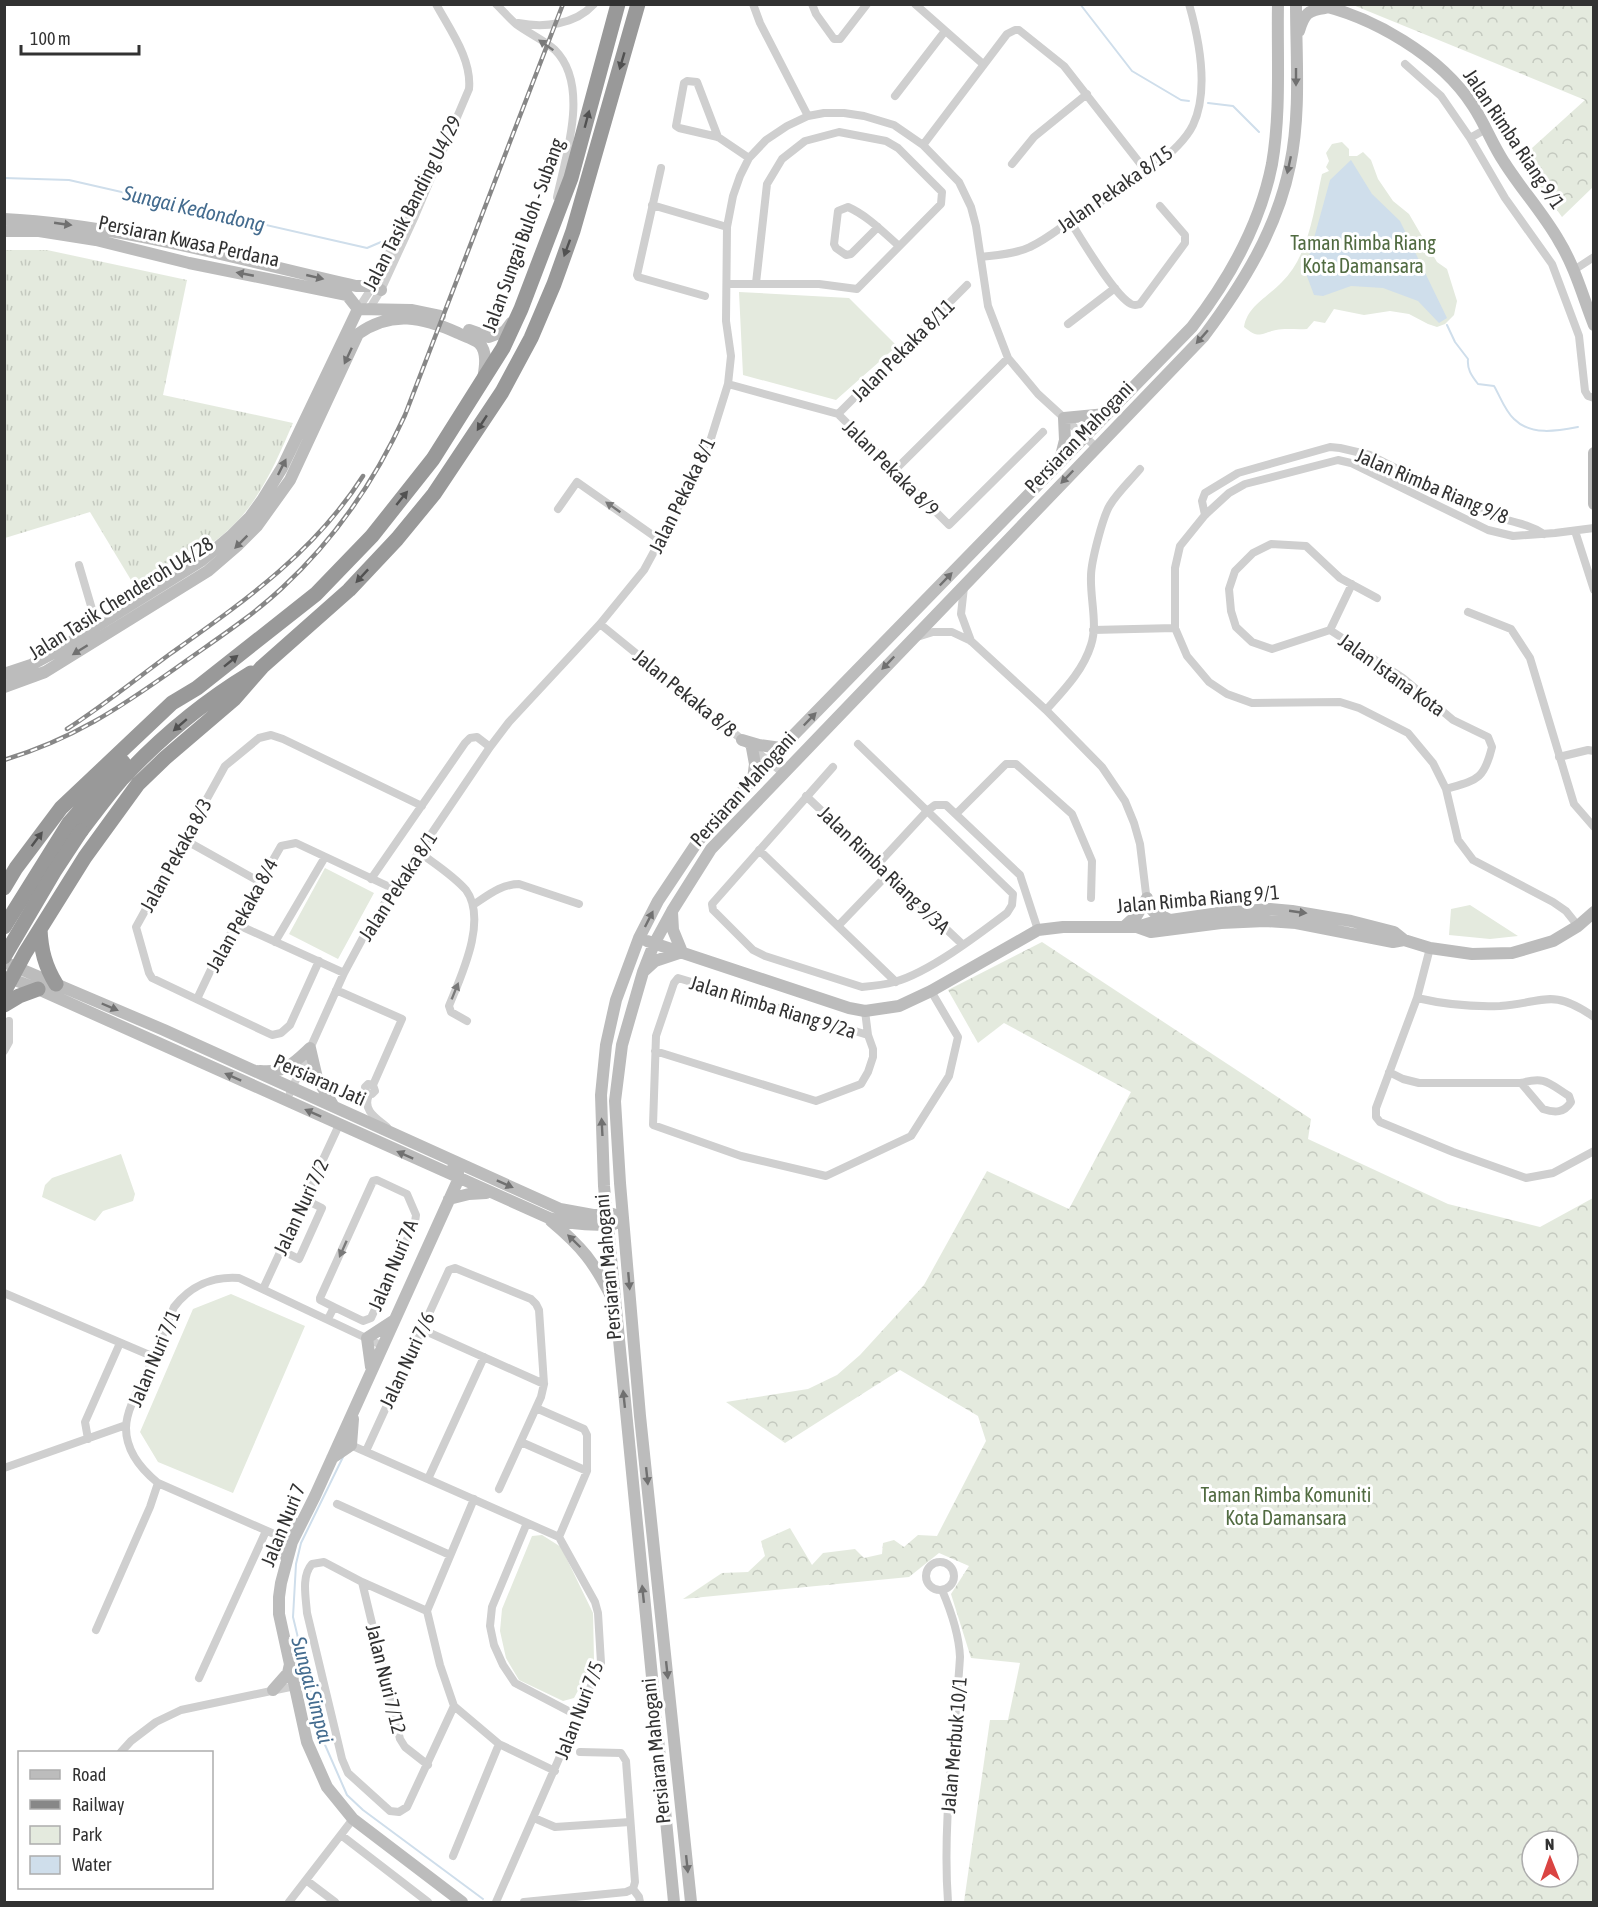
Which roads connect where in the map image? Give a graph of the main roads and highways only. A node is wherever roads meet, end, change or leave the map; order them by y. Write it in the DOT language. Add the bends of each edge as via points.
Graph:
graph roads {
  1 [pos="618,4"];
  2 [pos="638,4"];
  3 [pos="1278,4"];
  4 [pos="1294,4"];
  5 [pos="1321,6"];
  6 [pos="1296,43"];
  7 [pos="1277,105"];
  8 [pos="4,219"];
  9 [pos="4,231"];
  10 [pos="377,288"];
  11 [pos="364,308"];
  12 [pos="521,309"];
  13 [pos="388,319"];
  14 [pos="1593,326"];
  15 [pos="358,334"];
  16 [pos="483,383"];
  17 [pos="1106,414"];
  18 [pos="1593,453"];
  19 [pos="1059,462"];
  20 [pos="1593,504"];
  21 [pos="262,667"];
  22 [pos="4,674"];
  23 [pos="4,687"];
  24 [pos="197,688"];
  25 [pos="782,748"];
  26 [pos="752,781"];
  27 [pos="4,888"];
  28 [pos="672,911"];
  29 [pos="1593,912"];
  30 [pos="1171,920"];
  31 [pos="4,927"];
  32 [pos="1130,927"];
  33 [pos="1350,927"];
  34 [pos="1150,928"];
  35 [pos="40,929"];
  36 [pos="4,932"];
  37 [pos="639,938"];
  38 [pos="654,944"];
  39 [pos="682,952"];
  40 [pos="4,957"];
  41 [pos="644,972"];
  42 [pos="9,976"];
  43 [pos="56,984"];
  44 [pos="38,989"];
  45 [pos="4,1005"];
  46 [pos="253,1071"];
  47 [pos="335,1108"];
  48 [pos="451,1160"];
  49 [pos="436,1168"];
  50 [pos="459,1178"];
  51 [pos="604,1185"];
  52 [pos="490,1193"];
  53 [pos="449,1199"];
  54 [pos="578,1213"];
  55 [pos="549,1218"];
  56 [pos="624,1218"];
  57 [pos="608,1219"];
  58 [pos="615,1304"];
  59 [pos="394,1320"];
  60 [pos="371,1371"];
  61 [pos="300,1523"];
  62 [pos="287,1561"];
  63 [pos="290,1664"];
  64 [pos="299,1705"];
  65 [pos="462,1902"];
  66 [pos="674,1902"];
  67 [pos="691,1902"];
  12 -- 1 [label="highway, Jalan Sungai Buloh - Subang, one-way" via="571,178"];
  2 -- 21 [label="highway, Jalan Sungai Buloh - Subang, one-way" via="573,231 531,338 502,392 434,494 397,539 349,590"];
  3 -- 7 [label="main road, Persiaran Mahogani"];
  4 -- 6 [label="main road, Persiaran Mahogani"];
  4 -- 7 [label="main road" via="1285,17 1284,87"];
  5 -- 6 [label="main road" via="1307,12"];
  5 -- 14 [label="main road, Jalan Rimba Riang 9/1" via="1382,28 1450,76 1473,105 1503,160 1559,240"];
  6 -- 28 [label="main road, Persiaran Mahogani, one-way" via="1297,107 1290,165 1261,249 1231,301 1204,336 711,849"];
  7 -- 17 [label="main road, Persiaran Mahogani" via="1272,163 1249,239 1219,293 1192,327"];
  8 -- 10 [label="main road, Persiaran Kwasa Perdana, one-way" via="94,228"];
  11 -- 9 [label="main road, Persiaran Kwasa Perdana, one-way" via="347,295 96,240 39,231"];
  11 -- 12 [label="main road" via="426,312 489,337 505,332"];
  11 -- 13 [label="main road, Persiaran Kwasa Perdana"];
  11 -- 15 [label="main road, Jalan Tasik Chenderoh U4/28"];
  22 -- 11 [label="main road, Jalan Tasik Chenderoh U4/28, one-way" via="31,665 201,561 250,517 282,468"];
  12 -- 16 [label="highway, Jalan Sungai Buloh - Subang"];
  13 -- 15 [label="main road"];
  13 -- 16 [label="main road" via="425,320 479,343 485,365"];
  15 -- 23 [label="main road, Jalan Tasik Chenderoh U4/28, one-way" via="290,480 257,526 237,546 208,571 45,672"];
  24 -- 16 [label="highway, Jalan Sungai Buloh - Subang, one-way" via="316,594 372,536 433,459"];
  17 -- 19 [label="main road, Persiaran Mahogani"];
  17 -- 19 [label="main road" via="1064,418 1065,440"];
  18 -- 20 [label="main road"];
  25 -- 19 [label="main road, Persiaran Mahogani, one-way"];
  21 -- 35 [label="highway, Jalan Sungai Buloh - Subang" via="234,699 138,784 85,857"];
  21 -- 40 [label="highway, Jalan Sungai Buloh - Subang, one-way, bridge" via="218,693 120,781 65,856"];
  27 -- 24 [label="highway, Jalan Sungai Buloh - Subang, one-way" via="61,808 172,703"];
  24 -- 31 [label="highway, Jalan Sungai Buloh - Subang" via="97,789 69,823"];
  25 -- 26 [label="main road, Persiaran Mahogani"];
  25 -- 26 [label="main road" via="747,744 755,764"];
  37 -- 26 [label="main road, Persiaran Mahogani, one-way" via="698,841"];
  28 -- 38 [label="main road, Persiaran Mahogani"];
  28 -- 39 [label="main road" via="673,930"];
  29 -- 33 [label="main road, Jalan Rimba Riang 9/1" via="1553,941 1512,953 1472,954 1430,948 1404,940 1394,932"];
  30 -- 32 [label="main road" via="1160,916 1147,900"];
  30 -- 33 [label="main road, Jalan Rimba Riang 9/1, one-way" via="1264,909 1292,911"];
  30 -- 34 [label="main road, Jalan Rimba Riang 9/1"];
  32 -- 34 [label="main road, Jalan Rimba Riang 9/1"];
  32 -- 39 [label="main road, Jalan Rimba Riang 9/1" via="1038,930 931,991 899,1006 866,1011"];
  33 -- 34 [label="main road" via="1265,921"];
  35 -- 36 [label="highway" via="22,935"];
  35 -- 42 [label="highway, Jalan Sungai Buloh - Subang"];
  35 -- 43 [label="highway" via="46,968"];
  37 -- 38 [label="main road, Jalan Rimba Riang 9/1"];
  51 -- 37 [label="main road, Persiaran Mahogani, one-way" via="601,1095 606,1045 616,1000"];
  38 -- 39 [label="main road, Jalan Rimba Riang 9/1"];
  38 -- 41 [label="main road, Persiaran Mahogani"];
  39 -- 41 [label="main road" via="655,961"];
  41 -- 56 [label="main road, Persiaran Mahogani" via="630,1011 617,1073 615,1101"];
  42 -- 43 [label="main road, Persiaran Jati"];
  42 -- 44 [label="main road, Persiaran Jati"];
  43 -- 46 [label="main road, Persiaran Jati, one-way"];
  44 -- 45 [label="highway"];
  49 -- 44 [label="main road, Persiaran Jati, one-way"];
  46 -- 47 [label="main road, Persiaran Jati"];
  46 -- 47 [label="main road" via="281,1071 310,1048 317,1078"];
  47 -- 48 [label="main road, Persiaran Jati"];
  48 -- 50 [label="main road"];
  48 -- 54 [label="main road, Persiaran Jati, one-way" via="560,1209"];
  49 -- 50 [label="main road, Persiaran Jati"];
  49 -- 53 [label="main road"];
  50 -- 52 [label="main road, Persiaran Jati"];
  50 -- 53 [label="main road"];
  51 -- 54 [label="main road" via="596,1202"];
  51 -- 57 [label="main road, Persiaran Mahogani"];
  52 -- 53 [label="main road"];
  52 -- 55 [label="main road, Persiaran Jati"];
  53 -- 59 [label="main road"];
  54 -- 57 [label="main road, Persiaran Jati"];
  55 -- 57 [label="main road, Persiaran Jati" via="565,1223"];
  58 -- 55 [label="main road, one-way" via="590,1259"];
  56 -- 57 [label="main road, Persiaran Jati"];
  56 -- 67 [label="main road, Persiaran Mahogani, one-way" via="640,1416"];
  57 -- 58 [label="main road, Persiaran Mahogani"];
  66 -- 58 [label="main road, Persiaran Mahogani, one-way"];
  59 -- 60 [label="main road"];
  59 -- 60 [label="main road" via="367,1338"];
  60 -- 61 [label="main road, Jalan Nuri 7" via="354,1409 346,1442 332,1459"];
  61 -- 62 [label="main road, Jalan Nuri 7"];
  61 -- 62 [label="main road" via="278,1536"];
  62 -- 63 [label="main road, Jalan Nuri 7" via="279,1614"];
  63 -- 64 [label="main road, Jalan Nuri 7"];
  63 -- 64 [label="main road" via="288,1673 273,1690 295,1699"];
  64 -- 65 [label="main road, Jalan Nuri 7" via="307,1742 318,1768 327,1787 353,1819"];
}
